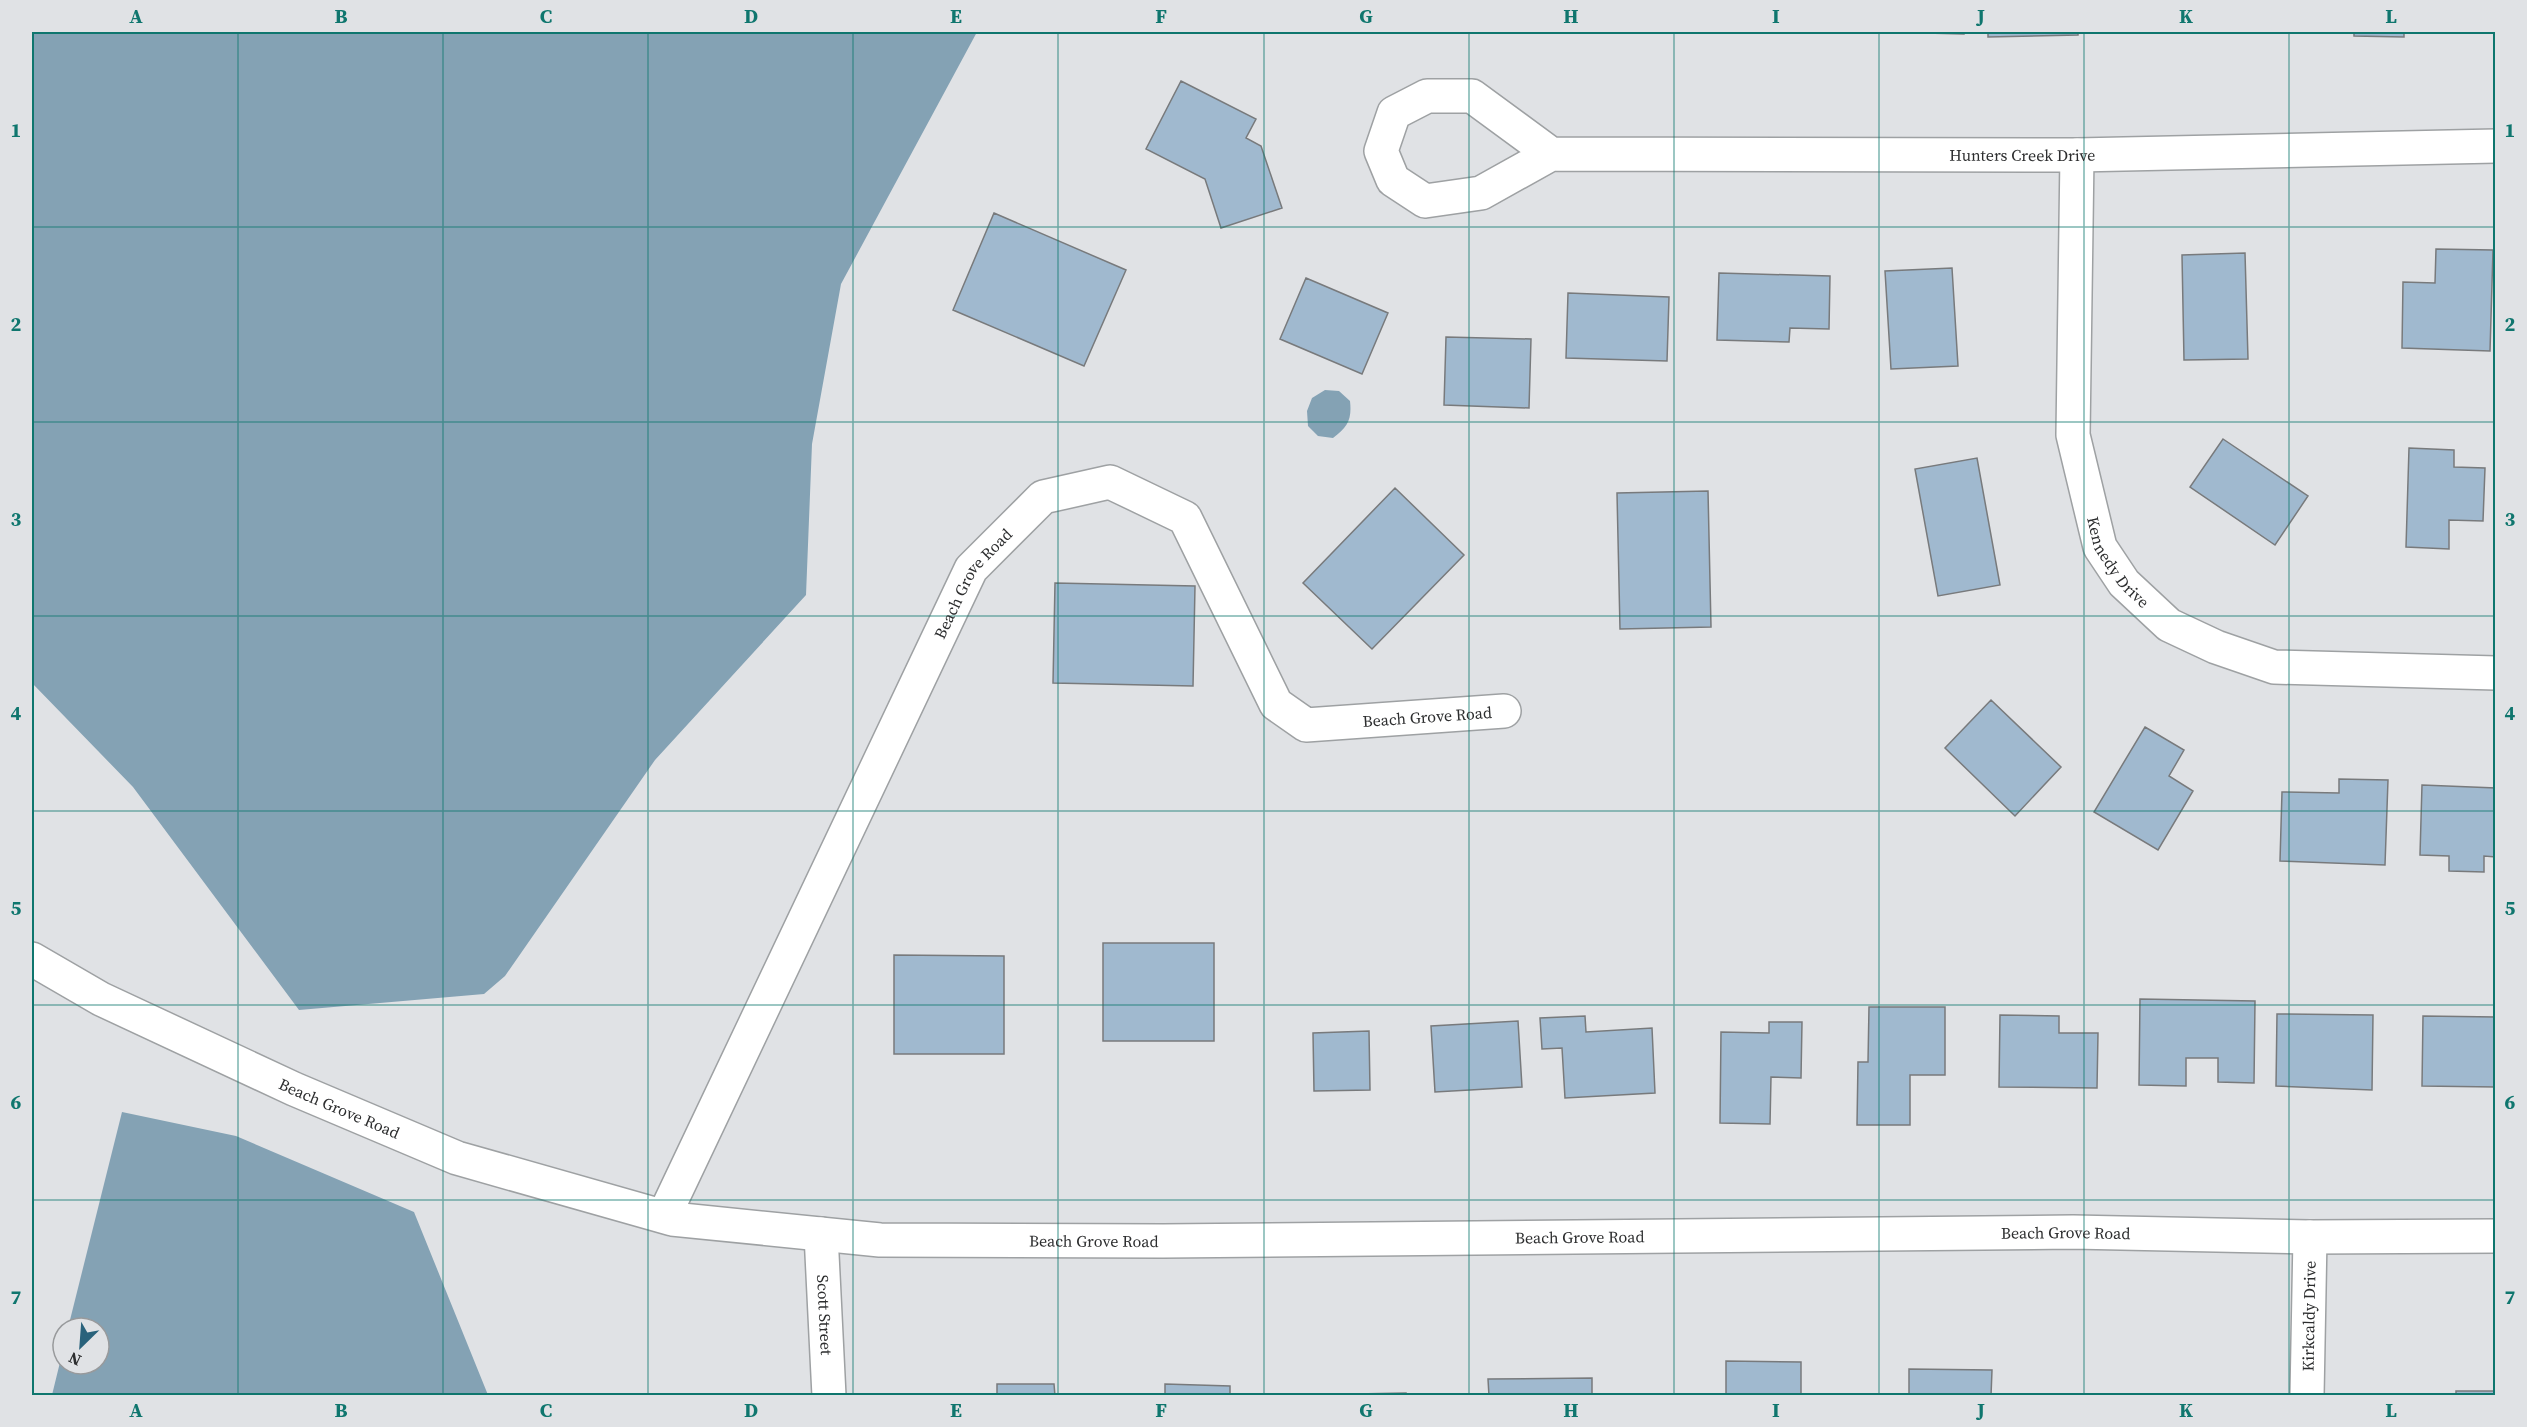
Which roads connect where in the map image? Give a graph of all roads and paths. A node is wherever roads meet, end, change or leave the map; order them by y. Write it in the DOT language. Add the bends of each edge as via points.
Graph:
graph roads {
  1 [pos="2496,146"];
  2 [pos="1551,154"];
  3 [pos="2078,155"];
  4 [pos="2496,673"];
  5 [pos="1504,711"];
  6 [pos="32,959"];
  7 [pos="664,1216"];
  8 [pos="821,1234"];
  9 [pos="2496,1236"];
  10 [pos="2310,1237"];
  11 [pos="829,1395"];
  12 [pos="2307,1395"];
  1 -- 3 [label="street, Hunters Creek Drive"];
  2 -- 2 [label="street, Hunters Creek Drive" via="1472,96 1427,96 1394,113 1381,152 1393,180 1425,201 1481,193"];
  2 -- 3 [label="street, Hunters Creek Drive"];
  3 -- 4 [label="street, Kennedy Drive" via="2073,435 2100,547 2124,583 2169,625 2274,667"];
  5 -- 7 [label="street, Beach Grove Road" via="1306,725 1276,704 1185,518 1110,482 1043,497 971,569"];
  6 -- 7 [label="street, Beach Grove Road" via="101,999 294,1089 456,1158"];
  7 -- 8 [label="street, Beach Grove Road"];
  8 -- 10 [label="street, Beach Grove Road" via="880,1240 1147,1241 2061,1232"];
  8 -- 11 [label="street, Scott Street"];
  9 -- 10 [label="street, Beach Grove Road"];
  10 -- 12 [label="street, Kirkcaldy Drive"];
}
